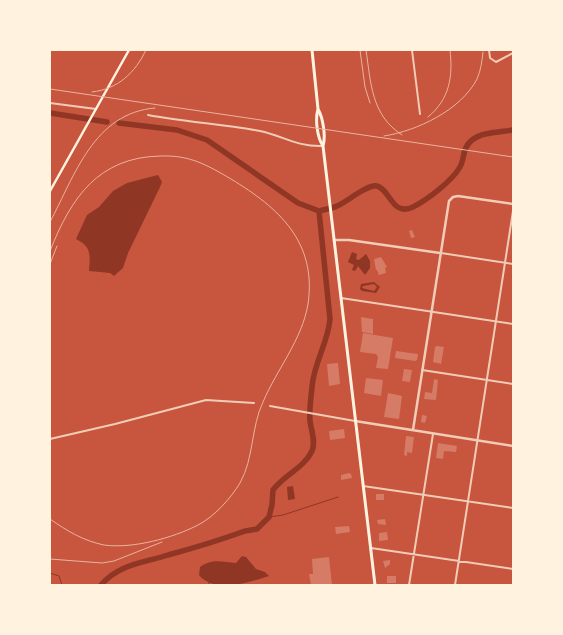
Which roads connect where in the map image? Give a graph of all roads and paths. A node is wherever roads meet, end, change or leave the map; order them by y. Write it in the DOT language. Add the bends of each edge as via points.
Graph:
graph roads {
  1 [pos="129,50"];
  2 [pos="312,50"];
  3 [pos="412,50"];
  4 [pos="489,50"];
  5 [pos="513,54"];
  6 [pos="50,103"];
  7 [pos="96,109"];
  8 [pos="420,114"];
  9 [pos="148,116"];
  10 [pos="323,146"];
  11 [pos="50,191"];
  12 [pos="513,204"];
  13 [pos="513,211"];
  14 [pos="334,240"];
  15 [pos="441,253"];
  16 [pos="505,263"];
  17 [pos="513,264"];
  18 [pos="341,298"];
  19 [pos="431,312"];
  20 [pos="496,322"];
  21 [pos="513,324"];
  22 [pos="422,370"];
  23 [pos="487,380"];
  24 [pos="513,384"];
  25 [pos="254,403"];
  26 [pos="270,406"];
  27 [pos="355,421"];
  28 [pos="413,430"];
  29 [pos="433,434"];
  30 [pos="50,439"];
  31 [pos="478,440"];
  32 [pos="513,446"];
  33 [pos="363,486"];
  34 [pos="423,495"];
  35 [pos="468,502"];
  36 [pos="513,508"];
  37 [pos="371,548"];
  38 [pos="414,555"];
  39 [pos="459,562"];
  40 [pos="513,570"];
  41 [pos="375,585"];
  42 [pos="409,585"];
  43 [pos="455,585"];
  1 -- 7 [label="main road"];
  2 -- 10 [label="main road" via="317,122"];
  3 -- 8 [label="street"];
  4 -- 5 [label="street" via="492,60 499,62"];
  6 -- 7 [label="street"];
  7 -- 11 [label="main road"];
  9 -- 10 [label="street" via="261,132 308,146"];
  10 -- 14 [label="main road"];
  12 -- 15 [label="street" via="453,197 448,203"];
  13 -- 16 [label="street"];
  14 -- 15 [label="street"];
  14 -- 18 [label="main road"];
  15 -- 16 [label="street"];
  15 -- 19 [label="street"];
  16 -- 17 [label="street"];
  16 -- 20 [label="street"];
  18 -- 19 [label="street"];
  18 -- 27 [label="main road"];
  19 -- 20 [label="street"];
  19 -- 22 [label="street"];
  20 -- 21 [label="street"];
  20 -- 23 [label="street"];
  22 -- 23 [label="street"];
  22 -- 28 [label="street"];
  23 -- 24 [label="street"];
  23 -- 31 [label="street"];
  25 -- 30 [label="street" via="206,400"];
  26 -- 27 [label="street"];
  27 -- 28 [label="street"];
  27 -- 33 [label="main road"];
  28 -- 29 [label="street"];
  29 -- 31 [label="street"];
  29 -- 34 [label="street"];
  31 -- 32 [label="street"];
  31 -- 35 [label="street"];
  33 -- 34 [label="street"];
  33 -- 37 [label="main road"];
  34 -- 35 [label="street"];
  34 -- 38 [label="street"];
  35 -- 36 [label="street"];
  35 -- 39 [label="street"];
  37 -- 38 [label="street"];
  37 -- 41 [label="main road"];
  38 -- 39 [label="street"];
  38 -- 42 [label="street"];
  39 -- 40 [label="street"];
  39 -- 43 [label="street"];
}
